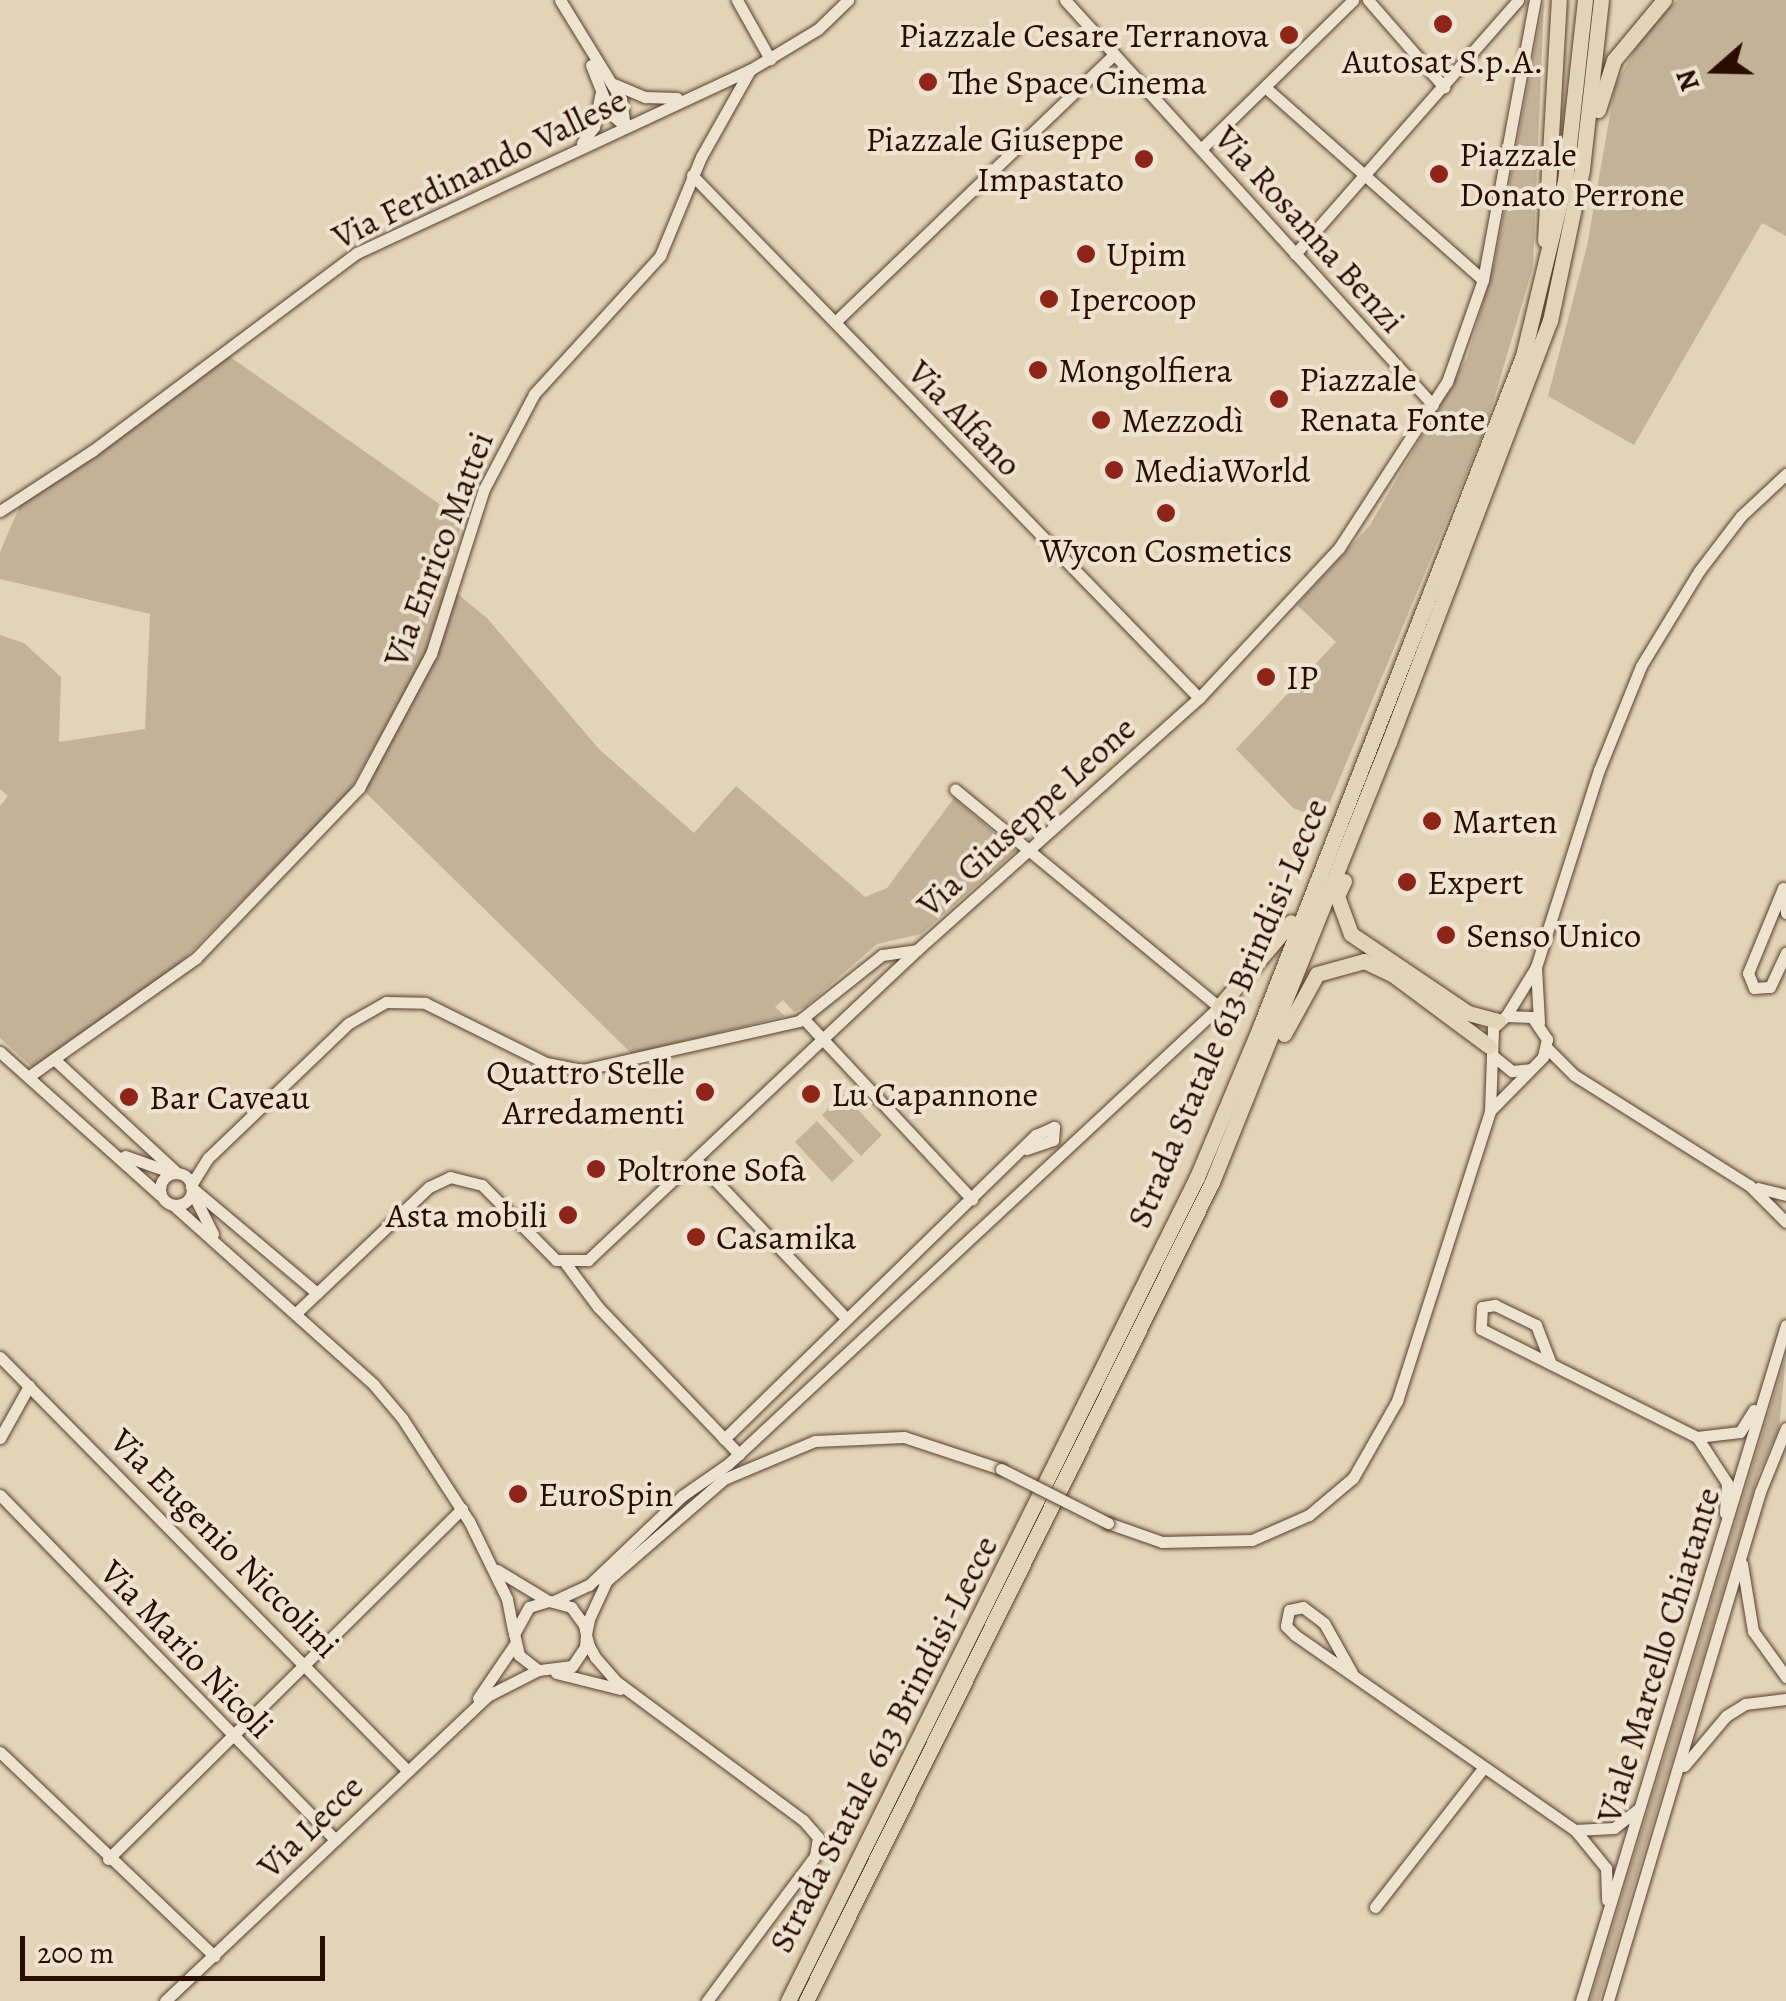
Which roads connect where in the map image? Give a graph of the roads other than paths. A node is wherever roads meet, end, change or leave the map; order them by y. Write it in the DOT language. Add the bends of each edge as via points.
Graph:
graph roads {
  1 [pos="560,0"];
  2 [pos="737,0"];
  3 [pos="848,0"];
  4 [pos="1065,0"];
  5 [pos="1352,0"];
  6 [pos="1368,0"];
  7 [pos="1518,0"];
  8 [pos="1535,0"];
  9 [pos="1560,0"];
  10 [pos="1586,0"];
  11 [pos="1601,0"];
  12 [pos="1664,0"];
  13 [pos="1114,54"];
  14 [pos="770,60"];
  15 [pos="750,70"];
  16 [pos="602,81"];
  17 [pos="1265,87"];
  18 [pos="1444,87"];
  19 [pos="692,96"];
  20 [pos="624,126"];
  21 [pos="1201,148"];
  22 [pos="571,152"];
  23 [pos="692,175"];
  24 [pos="1364,176"];
  25 [pos="1569,246"];
  26 [pos="1295,254"];
  27 [pos="1483,280"];
  28 [pos="835,322"];
  29 [pos="1433,405"];
  30 [pos="1502,415"];
  31 [pos="1786,474"];
  32 [pos="0,511"];
  33 [pos="1199,698"];
  34 [pos="1389,742"];
  35 [pos="955,789"];
  36 [pos="1348,802"];
  37 [pos="1029,850"];
  38 [pos="1784,884"];
  39 [pos="1786,914"];
  40 [pos="917,950"];
  41 [pos="1786,953"];
  42 [pos="1536,966"];
  43 [pos="1219,1008"];
  44 [pos="803,1018"];
  45 [pos="1502,1018"];
  46 [pos="1540,1022"];
  47 [pos="822,1040"];
  48 [pos="1546,1048"];
  49 [pos="1490,1050"];
  50 [pos="0,1052"];
  51 [pos="54,1059"];
  52 [pos="1534,1066"];
  53 [pos="1574,1075"];
  54 [pos="28,1077"];
  55 [pos="1243,1107"];
  56 [pos="1490,1111"];
  57 [pos="107,1148"];
  58 [pos="1027,1149"];
  59 [pos="208,1158"];
  60 [pos="696,1160"];
  61 [pos="177,1174"];
  62 [pos="1749,1185"];
  63 [pos="191,1188"];
  64 [pos="160,1194"];
  65 [pos="1786,1195"];
  66 [pos="972,1200"];
  67 [pos="173,1206"];
  68 [pos="1786,1222"];
  69 [pos="227,1254"];
  70 [pos="566,1264"];
  71 [pos="317,1293"];
  72 [pos="295,1314"];
  73 [pos="846,1318"];
  74 [pos="1786,1325"];
  75 [pos="0,1356"];
  76 [pos="1776,1362"];
  77 [pos="1551,1364"];
  78 [pos="29,1386"];
  79 [pos="1786,1428"];
  80 [pos="1697,1436"];
  81 [pos="0,1438"];
  82 [pos="724,1439"];
  83 [pos="739,1454"];
  84 [pos="0,1495"];
  85 [pos="462,1509"];
  86 [pos="1726,1526"];
  87 [pos="483,1550"];
  88 [pos="1742,1556"];
  89 [pos="608,1580"];
  90 [pos="555,1601"];
  91 [pos="586,1636"];
  92 [pos="515,1639"];
  93 [pos="308,1664"];
  94 [pos="544,1672"];
  95 [pos="1352,1674"];
  96 [pos="1786,1677"];
  97 [pos="632,1696"];
  98 [pos="1786,1699"];
  99 [pos="449,1732"];
  100 [pos="233,1737"];
  101 [pos="0,1752"];
  102 [pos="1484,1766"];
  103 [pos="408,1771"];
  104 [pos="1674,1783"];
  105 [pos="1642,1805"];
  106 [pos="1575,1830"];
  107 [pos="335,1840"];
  108 [pos="108,1859"];
  109 [pos="1375,1907"];
  110 [pos="1606,1922"];
  111 [pos="214,1956"];
  112 [pos="165,2001"];
  113 [pos="708,2001"];
  114 [pos="788,2001"];
  115 [pos="806,2001"];
  116 [pos="1582,2001"];
  117 [pos="1608,2001"];
  1 -- 16 [label="street"];
  2 -- 14 [label="street"];
  3 -- 14 [label="street, Via Ferdinando Vallese" via="818,30"];
  4 -- 13 [label="street, Via Rosanna Benzi"];
  5 -- 17 [label="street"];
  6 -- 18 [label="street"];
  7 -- 18 [label="street"];
  8 -- 27 [label="street, Via Giuseppe Leone"];
  9 -- 30 [label="highway" via="1545,239"];
  10 -- 30 [label="highway, Strada Statale 613 Brindisi-Lecce" via="1551,252"];
  11 -- 25 [label="highway, Strada Statale 613 Brindisi-Lecce"];
  12 -- 25 [label="highway" via="1627,39 1606,79"];
  13 -- 21 [label="street, Via Rosanna Benzi"];
  13 -- 28 [label="street"];
  14 -- 15 [label="street, Via Ferdinando Vallese"];
  15 -- 19 [label="street, Via Ferdinando Vallese"];
  15 -- 23 [label="street, Via Enrico Mattei"];
  16 -- 19 [label="street" via="645,97"];
  16 -- 20 [label="street" via="614,120"];
  16 -- 22 [label="street" via="594,127"];
  17 -- 21 [label="street"];
  17 -- 24 [label="street"];
  18 -- 24 [label="street"];
  19 -- 20 [label="street, Via Ferdinando Vallese"];
  20 -- 22 [label="street, Via Ferdinando Vallese"];
  21 -- 26 [label="street, Via Rosanna Benzi"];
  22 -- 32 [label="street, Via Ferdinando Vallese" via="357,252 92,451"];
  23 -- 28 [label="street, Via Alfano"];
  23 -- 51 [label="street, Via Enrico Mattei" via="660,256 534,394 484,489 431,654 353,797 196,958"];
  24 -- 26 [label="street"];
  24 -- 27 [label="street"];
  25 -- 34 [label="highway, Strada Statale 613 Brindisi-Lecce" via="1527,392"];
  26 -- 29 [label="street, Via Rosanna Benzi"];
  27 -- 29 [label="street, Via Giuseppe Leone" via="1463,347"];
  28 -- 33 [label="street, Via Alfano"];
  29 -- 33 [label="street, Via Giuseppe Leone" via="1339,548"];
  30 -- 36 [label="highway, Strada Statale 613 Brindisi-Lecce"];
  31 -- 42 [label="street" via="1699,571 1642,666 1605,755"];
  33 -- 37 [label="street, Via Giuseppe Leone"];
  34 -- 45 [label="highway" via="1384,778 1338,896 1340,919 1372,951 1468,1013"];
  34 -- 55 [label="highway, Strada Statale 613 Brindisi-Lecce"];
  35 -- 37 [label="street"];
  36 -- 43 [label="highway" via="1334,816 1281,942"];
  36 -- 114 [label="highway, Strada Statale 613 Brindisi-Lecce" via="1197,1177"];
  37 -- 40 [label="street, Via Giuseppe Leone"];
  37 -- 43 [label="street"];
  38 -- 39 [label="street"];
  38 -- 41 [label="street" via="1748,973 1754,988 1770,987"];
  40 -- 44 [label="street" via="882,955"];
  40 -- 47 [label="street, Via Giuseppe Leone"];
  42 -- 45 [label="street"];
  42 -- 46 [label="street"];
  43 -- 83 [label="street"];
  44 -- 47 [label="street"];
  44 -- 59 [label="street" via="568,1069 425,1003 386,1002 349,1024"];
  45 -- 46 [label="street" via="1524,1014"];
  45 -- 49 [label="street"];
  46 -- 48 [label="street"];
  47 -- 60 [label="street, Via Giuseppe Leone"];
  47 -- 66 [label="street"];
  48 -- 52 [label="street"];
  48 -- 53 [label="street"];
  49 -- 52 [label="street" via="1512,1071"];
  49 -- 55 [label="highway" via="1392,974 1364,961 1337,966 1316,974 1301,992 1266,1077"];
  49 -- 56 [label="street"];
  50 -- 54 [label="street"];
  51 -- 54 [label="street, Via Enrico Mattei"];
  51 -- 61 [label="street"];
  52 -- 53 [label="street"];
  52 -- 56 [label="street"];
  53 -- 62 [label="street"];
  54 -- 57 [label="street"];
  55 -- 115 [label="highway, Strada Statale 613 Brindisi-Lecce" via="1212,1182"];
  56 -- 89 [label="street, bridge" via="1396,1401 1353,1478 1309,1515 1252,1540 1189,1546 1108,1523 1001,1468 932,1442 876,1434 815,1441 724,1478"];
  57 -- 61 [label="street"];
  57 -- 64 [label="street"];
  58 -- 66 [label="street"];
  59 -- 61 [label="street"];
  59 -- 63 [label="street"];
  60 -- 70 [label="street, Via Giuseppe Leone" via="588,1260"];
  60 -- 73 [label="street"];
  61 -- 63 [label="street"];
  61 -- 64 [label="street" via="162,1180"];
  62 -- 65 [label="street"];
  62 -- 68 [label="street"];
  63 -- 67 [label="street"];
  63 -- 69 [label="street"];
  63 -- 71 [label="street"];
  64 -- 67 [label="street"];
  66 -- 73 [label="street"];
  67 -- 69 [label="street"];
  69 -- 72 [label="street"];
  70 -- 71 [label="street" via="482,1185 450,1177 428,1187"];
  70 -- 82 [label="street" via="598,1307"];
  71 -- 72 [label="street"];
  72 -- 85 [label="street" via="374,1385"];
  73 -- 82 [label="street"];
  74 -- 76 [label="street, Viale Marcello Chiatante"];
  75 -- 78 [label="street, Via Eugenio Niccolini"];
  76 -- 80 [label="street" via="1740,1432"];
  76 -- 86 [label="street, Viale Marcello Chiatante"];
  77 -- 77 [label="street" via="1536,1325 1495,1305 1482,1307 1481,1328"];
  77 -- 80 [label="street"];
  78 -- 81 [label="street"];
  78 -- 93 [label="street, Via Eugenio Niccolini"];
  79 -- 88 [label="street, Viale Marcello Chiatante"];
  80 -- 86 [label="street" via="1727,1483"];
  82 -- 83 [label="street"];
  83 -- 90 [label="street" via="682,1496 590,1585"];
  84 -- 100 [label="street, Via Mario Nicoli"];
  85 -- 87 [label="street"];
  85 -- 93 [label="street"];
  86 -- 105 [label="street, Viale Marcello Chiatante"];
  87 -- 90 [label="street" via="509,1582"];
  87 -- 92 [label="street" via="507,1599"];
  88 -- 96 [label="street" via="1753,1630"];
  88 -- 104 [label="street, Viale Marcello Chiatante"];
  89 -- 90 [label="street"];
  89 -- 91 [label="street"];
  90 -- 91 [label="street" via="579,1615"];
  90 -- 92 [label="street" via="522,1615"];
  91 -- 94 [label="street" via="572,1666"];
  91 -- 97 [label="street" via="604,1668"];
  92 -- 94 [label="street"];
  92 -- 99 [label="street, Via Lecce"];
  93 -- 100 [label="street"];
  93 -- 103 [label="street, Via Eugenio Niccolini"];
  94 -- 97 [label="street" via="602,1682"];
  94 -- 99 [label="street, Via Lecce" via="499,1687"];
  95 -- 95 [label="street" via="1324,1623 1303,1607 1289,1610 1286,1626"];
  95 -- 102 [label="street"];
  97 -- 113 [label="street" via="804,1820 818,1838 816,1856"];
  98 -- 104 [label="street" via="1745,1704 1726,1716 1700,1740"];
  99 -- 103 [label="street, Via Lecce"];
  100 -- 107 [label="street, Via Mario Nicoli"];
  100 -- 108 [label="street"];
  101 -- 108 [label="street"];
  102 -- 106 [label="street"];
  102 -- 109 [label="street"];
  103 -- 107 [label="street, Via Lecce"];
  104 -- 117 [label="street, Viale Marcello Chiatante"];
  105 -- 106 [label="street" via="1614,1828"];
  105 -- 110 [label="street, Viale Marcello Chiatante"];
  106 -- 110 [label="street" via="1606,1868"];
  107 -- 111 [label="street, Via Lecce"];
  108 -- 111 [label="street"];
  110 -- 116 [label="street, Viale Marcello Chiatante"];
  111 -- 112 [label="street, Via Lecce"];
}
